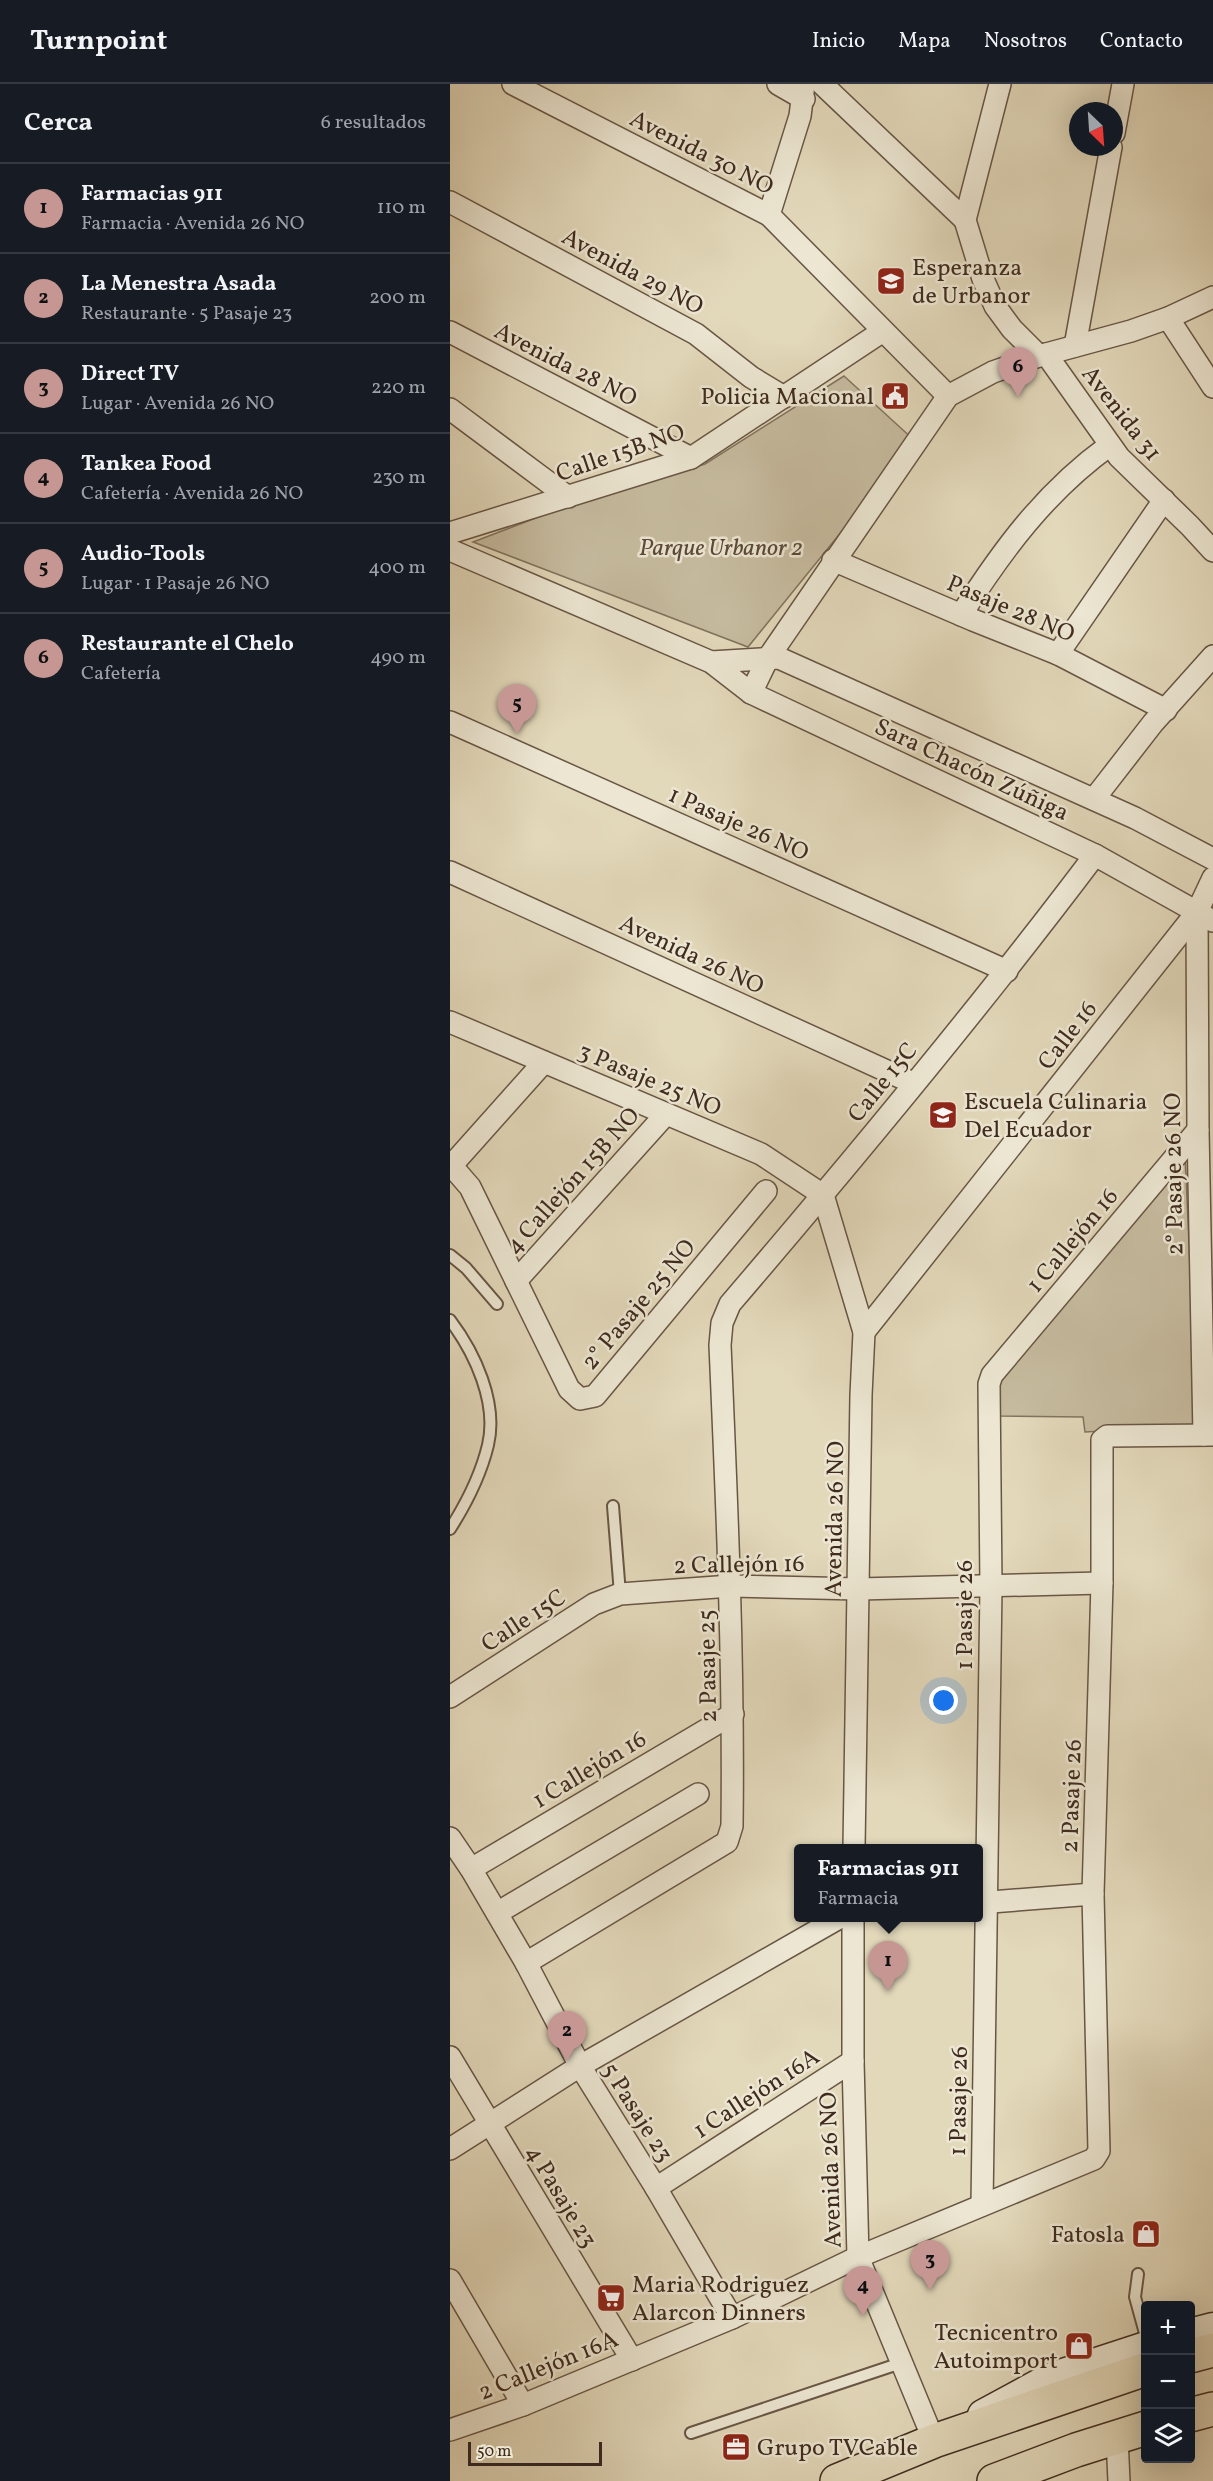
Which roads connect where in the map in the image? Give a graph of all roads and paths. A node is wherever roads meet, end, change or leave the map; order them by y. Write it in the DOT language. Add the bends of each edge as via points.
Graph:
graph roads {
  1 [pos="778,84"];
  2 [pos="822,84"];
  3 [pos="1000,84"];
  4 [pos="1123,84"];
  5 [pos="517,85"];
  6 [pos="804,92"];
  7 [pos="1120,102"];
  8 [pos="1109,156"];
  9 [pos="450,202"];
  10 [pos="769,215"];
  11 [pos="965,220"];
  12 [pos="1213,297"];
  13 [pos="1168,318"];
  14 [pos="883,331"];
  15 [pos="450,332"];
  16 [pos="1075,346"];
  17 [pos="1042,355"];
  18 [pos="1213,387"];
  19 [pos="948,396"];
  20 [pos="784,397"];
  21 [pos="450,409"];
  22 [pos="1110,445"];
  23 [pos="691,458"];
  24 [pos="568,497"];
  25 [pos="1164,500"];
  26 [pos="450,533"];
  27 [pos="450,550"];
  28 [pos="1213,551"];
  29 [pos="833,560"];
  30 [pos="961,615"];
  31 [pos="1058,654"];
  32 [pos="1213,656"];
  33 [pos="768,658"];
  34 [pos="711,662"];
  35 [pos="751,693"];
  36 [pos="1166,710"];
  37 [pos="450,722"];
  38 [pos="1094,800"];
  39 [pos="1095,855"];
  40 [pos="1213,859"];
  41 [pos="450,872"];
  42 [pos="1213,878"];
  43 [pos="1205,916"];
  44 [pos="1007,971"];
  45 [pos="450,1023"];
  46 [pos="544,1062"];
  47 [pos="913,1083"];
  48 [pos="666,1114"];
  49 [pos="1198,1130"];
  50 [pos="451,1164"];
  51 [pos="766,1191"];
  52 [pos="823,1196"];
  53 [pos="450,1255"];
  54 [pos="516,1281"];
  55 [pos="497,1304"];
  56 [pos="450,1320"];
  57 [pos="864,1332"];
  58 [pos="720,1345"];
  59 [pos="988,1384"];
  60 [pos="1208,1435"];
  61 [pos="613,1506"];
  62 [pos="450,1529"];
  63 [pos="1102,1583"];
  64 [pos="731,1586"];
  65 [pos="991,1587"];
  66 [pos="859,1589"];
  67 [pos="620,1594"];
  68 [pos="594,1605"];
  69 [pos="450,1697"];
  70 [pos="733,1714"];
  71 [pos="698,1794"];
  72 [pos="450,1838"];
  73 [pos="854,1844"];
  74 [pos="983,1868"];
  75 [pos="471,1869"];
  76 [pos="1093,1894"];
  77 [pos="983,1903"];
  78 [pos="497,1913"];
  79 [pos="830,1922"];
  80 [pos="853,1922"];
  81 [pos="982,1922"];
  82 [pos="526,1963"];
  83 [pos="450,2057"];
  84 [pos="853,2061"];
  85 [pos="580,2066"];
  86 [pos="489,2126"];
  87 [pos="450,2149"];
  88 [pos="1094,2160"];
  89 [pos="656,2188"];
  90 [pos="982,2205"];
  91 [pos="858,2257"];
  92 [pos="1138,2274"];
  93 [pos="450,2280"];
  94 [pos="732,2318"];
  95 [pos="1141,2319"];
  96 [pos="1213,2328"];
  97 [pos="1195,2333"];
  98 [pos="1141,2349"];
  99 [pos="1213,2350"];
  100 [pos="1195,2355"];
  101 [pos="632,2360"];
  102 [pos="901,2363"];
  103 [pos="1141,2371"];
  104 [pos="523,2405"];
  105 [pos="1213,2409"];
  106 [pos="1195,2414"];
  107 [pos="450,2430"];
  108 [pos="691,2433"];
  109 [pos="1131,2433"];
  110 [pos="934,2442"];
  111 [pos="837,2481"];
  112 [pos="994,2481"];
  113 [pos="1119,2481"];
  1 -- 6 [label="street"];
  2 -- 11 [label="street"];
  3 -- 11 [label="street"];
  4 -- 7 [label="street"];
  5 -- 10 [label="street, Avenida 30 NO"];
  6 -- 10 [label="street"];
  8 -- 16 [label="street"];
  9 -- 20 [label="street, Avenida 29 NO" via="696,334"];
  10 -- 14 [label="street, Avenida 30 NO"];
  11 -- 17 [label="street" via="995,306 1012,329"];
  12 -- 13 [label="street"];
  13 -- 16 [label="street"];
  13 -- 18 [label="street"];
  14 -- 19 [label="street, Avenida 30 NO"];
  14 -- 20 [label="street, Calle 15B NO"];
  15 -- 23 [label="street, Avenida 28 NO"];
  16 -- 17 [label="street"];
  17 -- 19 [label="street" via="993,372"];
  17 -- 22 [label="street, Avenida 31"];
  19 -- 29 [label="street"];
  20 -- 23 [label="street, Calle 15B NO"];
  21 -- 24 [label="street"];
  22 -- 25 [label="street, Avenida 31"];
  22 -- 30 [label="street" via="1050,495 1008,545"];
  23 -- 24 [label="street, Calle 15B NO"];
  24 -- 26 [label="street, Calle 15B NO"];
  25 -- 28 [label="street, Avenida 31"];
  25 -- 31 [label="street"];
  27 -- 34 [label="street, Sara Chacón Zúñiga"];
  29 -- 30 [label="street, Pasaje 28 NO"];
  29 -- 33 [label="street"];
  30 -- 31 [label="street, Pasaje 28 NO"];
  31 -- 36 [label="street, Pasaje 28 NO"];
  32 -- 36 [label="street"];
  33 -- 34 [label="street, Sara Chacón Zúñiga"];
  33 -- 35 [label="street"];
  33 -- 38 [label="street, Sara Chacón Zúñiga" via="779,658"];
  34 -- 35 [label="street, Sara Chacón Zúñiga"];
  35 -- 39 [label="street, Sara Chacón Zúñiga"];
  36 -- 38 [label="street"];
  37 -- 44 [label="street, 1 Pasaje 26 NO"];
  38 -- 40 [label="street, Sara Chacón Zúñiga"];
  39 -- 43 [label="street, Sara Chacón Zúñiga"];
  39 -- 44 [label="street, Calle 15C"];
  41 -- 47 [label="street, Avenida 26 NO"];
  42 -- 43 [label="street, Calle 16"];
  43 -- 49 [label="street, 2° Pasaje 26 NO"];
  43 -- 57 [label="street, Calle 16"];
  44 -- 47 [label="street, Calle 15C"];
  45 -- 46 [label="street, 3 Pasaje 25 NO"];
  46 -- 48 [label="street, 3 Pasaje 25 NO"];
  46 -- 50 [label="street"];
  47 -- 52 [label="street, Calle 15C"];
  48 -- 52 [label="street, 3 Pasaje 25 NO" via="761,1154"];
  48 -- 54 [label="street, 4 Callejón 15B NO"];
  49 -- 59 [label="street, 1 Callejón 16"];
  49 -- 60 [label="street, 2° Pasaje 26 NO"];
  50 -- 54 [label="street, 2° Pasaje 25 NO" via="470,1187"];
  51 -- 54 [label="street, 2° Pasaje 25 NO" via="594,1396 586,1399 580,1399 570,1389"];
  52 -- 57 [label="street, Avenida 26 NO"];
  52 -- 58 [label="street, Calle 15C" via="730,1304 722,1323"];
  53 -- 55 [label="lane"];
  56 -- 62 [label="lane" via="478,1370 489,1417 488,1445 466,1503"];
  57 -- 66 [label="street, Avenida 26 NO"];
  58 -- 64 [label="street, 2 Pasaje 25"];
  59 -- 65 [label="street, 1 Pasaje 26"];
  60 -- 63 [label="street, 2 Pasaje 26" via="1107,1436 1102,1440"];
  61 -- 67 [label="lane"];
  63 -- 65 [label="street, 2 Callejón 16"];
  63 -- 76 [label="street, 2 Pasaje 26"];
  64 -- 66 [label="street, 2 Callejón 16"];
  64 -- 67 [label="street, 2 Callejón 16"];
  64 -- 70 [label="street, 2 Pasaje 25"];
  65 -- 66 [label="street, 2 Callejón 16"];
  65 -- 74 [label="street, 1 Pasaje 26"];
  66 -- 73 [label="street, Avenida 26 NO"];
  67 -- 68 [label="street, 2 Callejón 16"];
  68 -- 69 [label="street, Calle 15C"];
  70 -- 75 [label="street, 1 Callejón 16"];
  70 -- 82 [label="street, 2 Pasaje 25" via="732,1826 727,1842"];
  71 -- 78 [label="street"];
  72 -- 75 [label="street, 5 Pasaje 23"];
  75 -- 78 [label="street, 5 Pasaje 23"];
  76 -- 77 [label="street"];
  76 -- 88 [label="street, 2 Pasaje 26" via="1099,2151"];
  78 -- 82 [label="street, 5 Pasaje 23"];
  79 -- 85 [label="street"];
  80 -- 84 [label="street, Avenida 26 NO"];
  81 -- 90 [label="street, 1 Pasaje 26"];
  82 -- 85 [label="street, 5 Pasaje 23"];
  83 -- 86 [label="street, 4 Pasaje 23"];
  84 -- 89 [label="street, 1 Callejón 16A"];
  84 -- 91 [label="street, Avenida 26 NO"];
  85 -- 86 [label="street"];
  85 -- 89 [label="street, 5 Pasaje 23"];
  86 -- 87 [label="street"];
  86 -- 101 [label="street, 4 Pasaje 23"];
  88 -- 90 [label="street, 2 Callejón 16A"];
  89 -- 94 [label="street, 5 Pasaje 23"];
  90 -- 91 [label="street, 2 Callejón 16A"];
  91 -- 94 [label="street, 2 Callejón 16A"];
  91 -- 102 [label="street, Avenida 26 NO"];
  92 -- 95 [label="lane" via="1135,2297"];
  93 -- 104 [label="street"];
  94 -- 101 [label="street, 2 Callejón 16A"];
  96 -- 97 [label="main road"];
  98 -- 110 [label="main road" via="1050,2378"];
  99 -- 100 [label="main road"];
  101 -- 104 [label="street, 2 Callejón 16A"];
  102 -- 108 [label="lane"];
  102 -- 110 [label="street, Avenida 26 NO"];
  103 -- 110 [label="main road"];
  104 -- 107 [label="street, 2 Callejón 16A"];
  105 -- 106 [label="main road"];
  109 -- 112 [label="main road"];
  109 -- 113 [label="street"];
  110 -- 111 [label="main road"];
}
